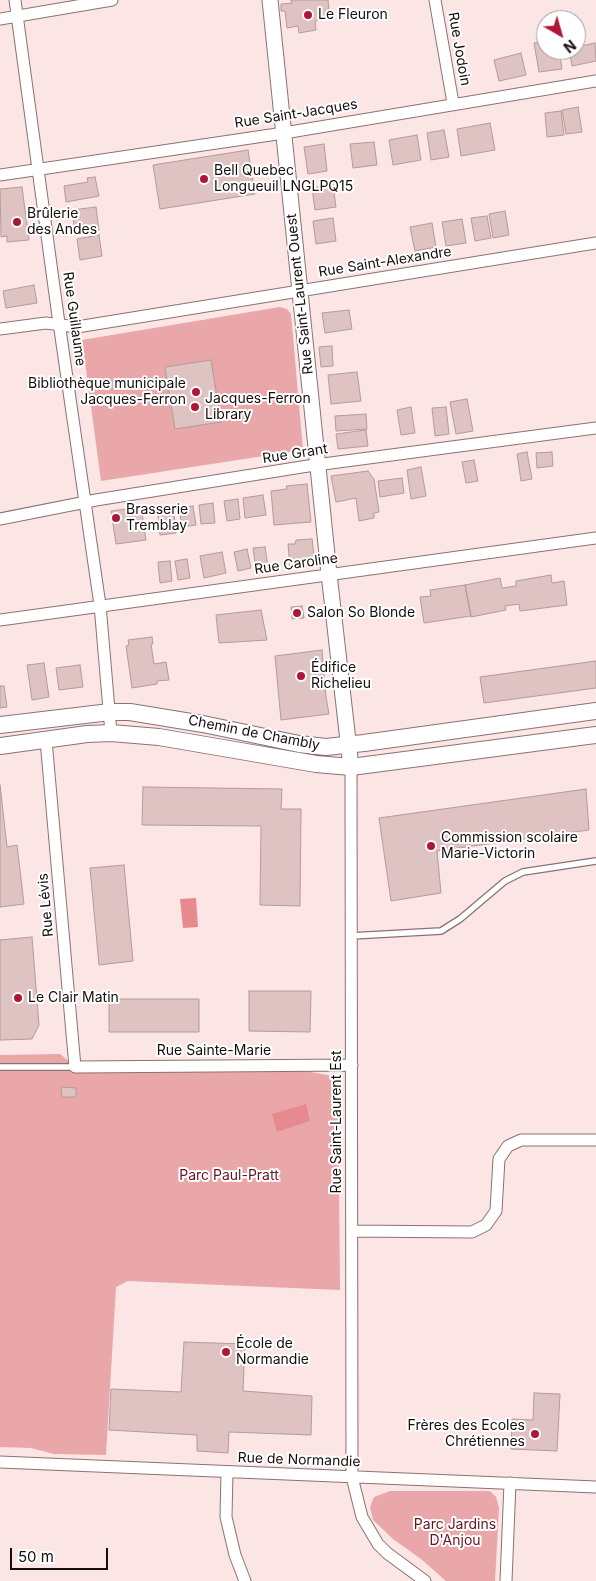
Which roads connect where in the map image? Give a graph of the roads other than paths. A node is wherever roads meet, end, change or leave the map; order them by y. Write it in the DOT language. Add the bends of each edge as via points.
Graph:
graph roads {
  1 [pos="15,0"];
  2 [pos="112,0"];
  3 [pos="270,0"];
  4 [pos="435,0"];
  5 [pos="17,16"];
  6 [pos="0,18"];
  7 [pos="596,81"];
  8 [pos="453,104"];
  9 [pos="284,132"];
  10 [pos="38,168"];
  11 [pos="0,175"];
  12 [pos="596,243"];
  13 [pos="300,291"];
  14 [pos="60,325"];
  15 [pos="0,329"];
  16 [pos="596,428"];
  17 [pos="318,466"];
  18 [pos="85,502"];
  19 [pos="0,519"];
  20 [pos="596,538"];
  21 [pos="329,574"];
  22 [pos="100,605"];
  23 [pos="0,620"];
  24 [pos="596,711"];
  25 [pos="110,712"];
  26 [pos="0,725"];
  27 [pos="111,732"];
  28 [pos="596,735"];
  29 [pos="46,740"];
  30 [pos="349,745"];
  31 [pos="0,746"];
  32 [pos="351,767"];
  33 [pos="596,861"];
  34 [pos="351,936"];
  35 [pos="352,1066"];
  36 [pos="0,1067"];
  37 [pos="76,1067"];
  38 [pos="596,1140"];
  39 [pos="352,1231"];
  40 [pos="0,1462"];
  41 [pos="227,1472"];
  42 [pos="352,1477"];
  43 [pos="510,1483"];
  44 [pos="596,1486"];
  45 [pos="245,1581"];
  46 [pos="425,1581"];
  47 [pos="506,1581"];
  1 -- 5 [label="street, Rue Guillaume"];
  2 -- 5 [label="street"];
  3 -- 9 [label="street, Rue Saint-Laurent Ouest"];
  4 -- 8 [label="street, Rue Jodoin"];
  5 -- 6 [label="street"];
  5 -- 10 [label="street, Rue Guillaume"];
  7 -- 8 [label="street, Rue Saint-Jacques"];
  8 -- 9 [label="street, Rue Saint-Jacques"];
  9 -- 10 [label="street, Rue Saint-Jacques"];
  9 -- 13 [label="street, Rue Saint-Laurent Ouest"];
  10 -- 11 [label="street, Rue Saint-Jacques"];
  10 -- 14 [label="street, Rue Guillaume"];
  12 -- 13 [label="street, Rue Saint-Alexandre"];
  13 -- 14 [label="street, Rue Saint-Alexandre" via="77,327"];
  13 -- 17 [label="street, Rue Saint-Laurent Ouest"];
  14 -- 15 [label="street, Rue Saint-Alexandre" via="46,323"];
  14 -- 18 [label="street, Rue Guillaume"];
  16 -- 17 [label="street, Rue Grant"];
  17 -- 18 [label="street, Rue Grant"];
  17 -- 21 [label="street, Rue Saint-Laurent Ouest"];
  18 -- 19 [label="street, Rue Grant"];
  18 -- 22 [label="street, Rue Guillaume"];
  20 -- 21 [label="street, Rue Caroline"];
  21 -- 22 [label="street, Rue Caroline"];
  21 -- 30 [label="street, Rue Saint-Laurent Ouest"];
  22 -- 23 [label="street, Rue Caroline"];
  22 -- 25 [label="street, Rue Guillaume"];
  24 -- 30 [label="main road, Chemin de Chambly"];
  25 -- 26 [label="main road, Chemin de Chambly"];
  25 -- 27 [label="street, Rue Guillaume"];
  25 -- 30 [label="main road, Chemin de Chambly" via="166,717 299,744"];
  27 -- 29 [label="main road, Chemin de Chambly"];
  27 -- 32 [label="main road, Chemin de Chambly"];
  28 -- 32 [label="main road, Chemin de Chambly"];
  29 -- 31 [label="main road, Chemin de Chambly"];
  29 -- 37 [label="street, Rue Lévis"];
  30 -- 32 [label="street, Rue Saint-Laurent Ouest"];
  32 -- 34 [label="street, Rue Saint-Laurent Est"];
  33 -- 34 [label="lane" via="523,872 505,881 441,931"];
  34 -- 35 [label="street, Rue Saint-Laurent Est"];
  35 -- 37 [label="street, Rue Sainte-Marie"];
  35 -- 39 [label="street, Rue Saint-Laurent Est"];
  36 -- 37 [label="lane"];
  38 -- 39 [label="street" via="521,1140 508,1146 499,1159 496,1212 486,1225 472,1232"];
  39 -- 42 [label="street, Rue Saint-Laurent Est"];
  40 -- 41 [label="street, Rue de Normandie"];
  41 -- 42 [label="street, Rue de Normandie"];
  41 -- 45 [label="street" via="226,1517"];
  42 -- 43 [label="street, Rue de Normandie"];
  42 -- 46 [label="street, Rue Saint-Laurent Est" via="362,1517 378,1544"];
  43 -- 44 [label="street, Rue de Normandie"];
  43 -- 47 [label="street"];
}
